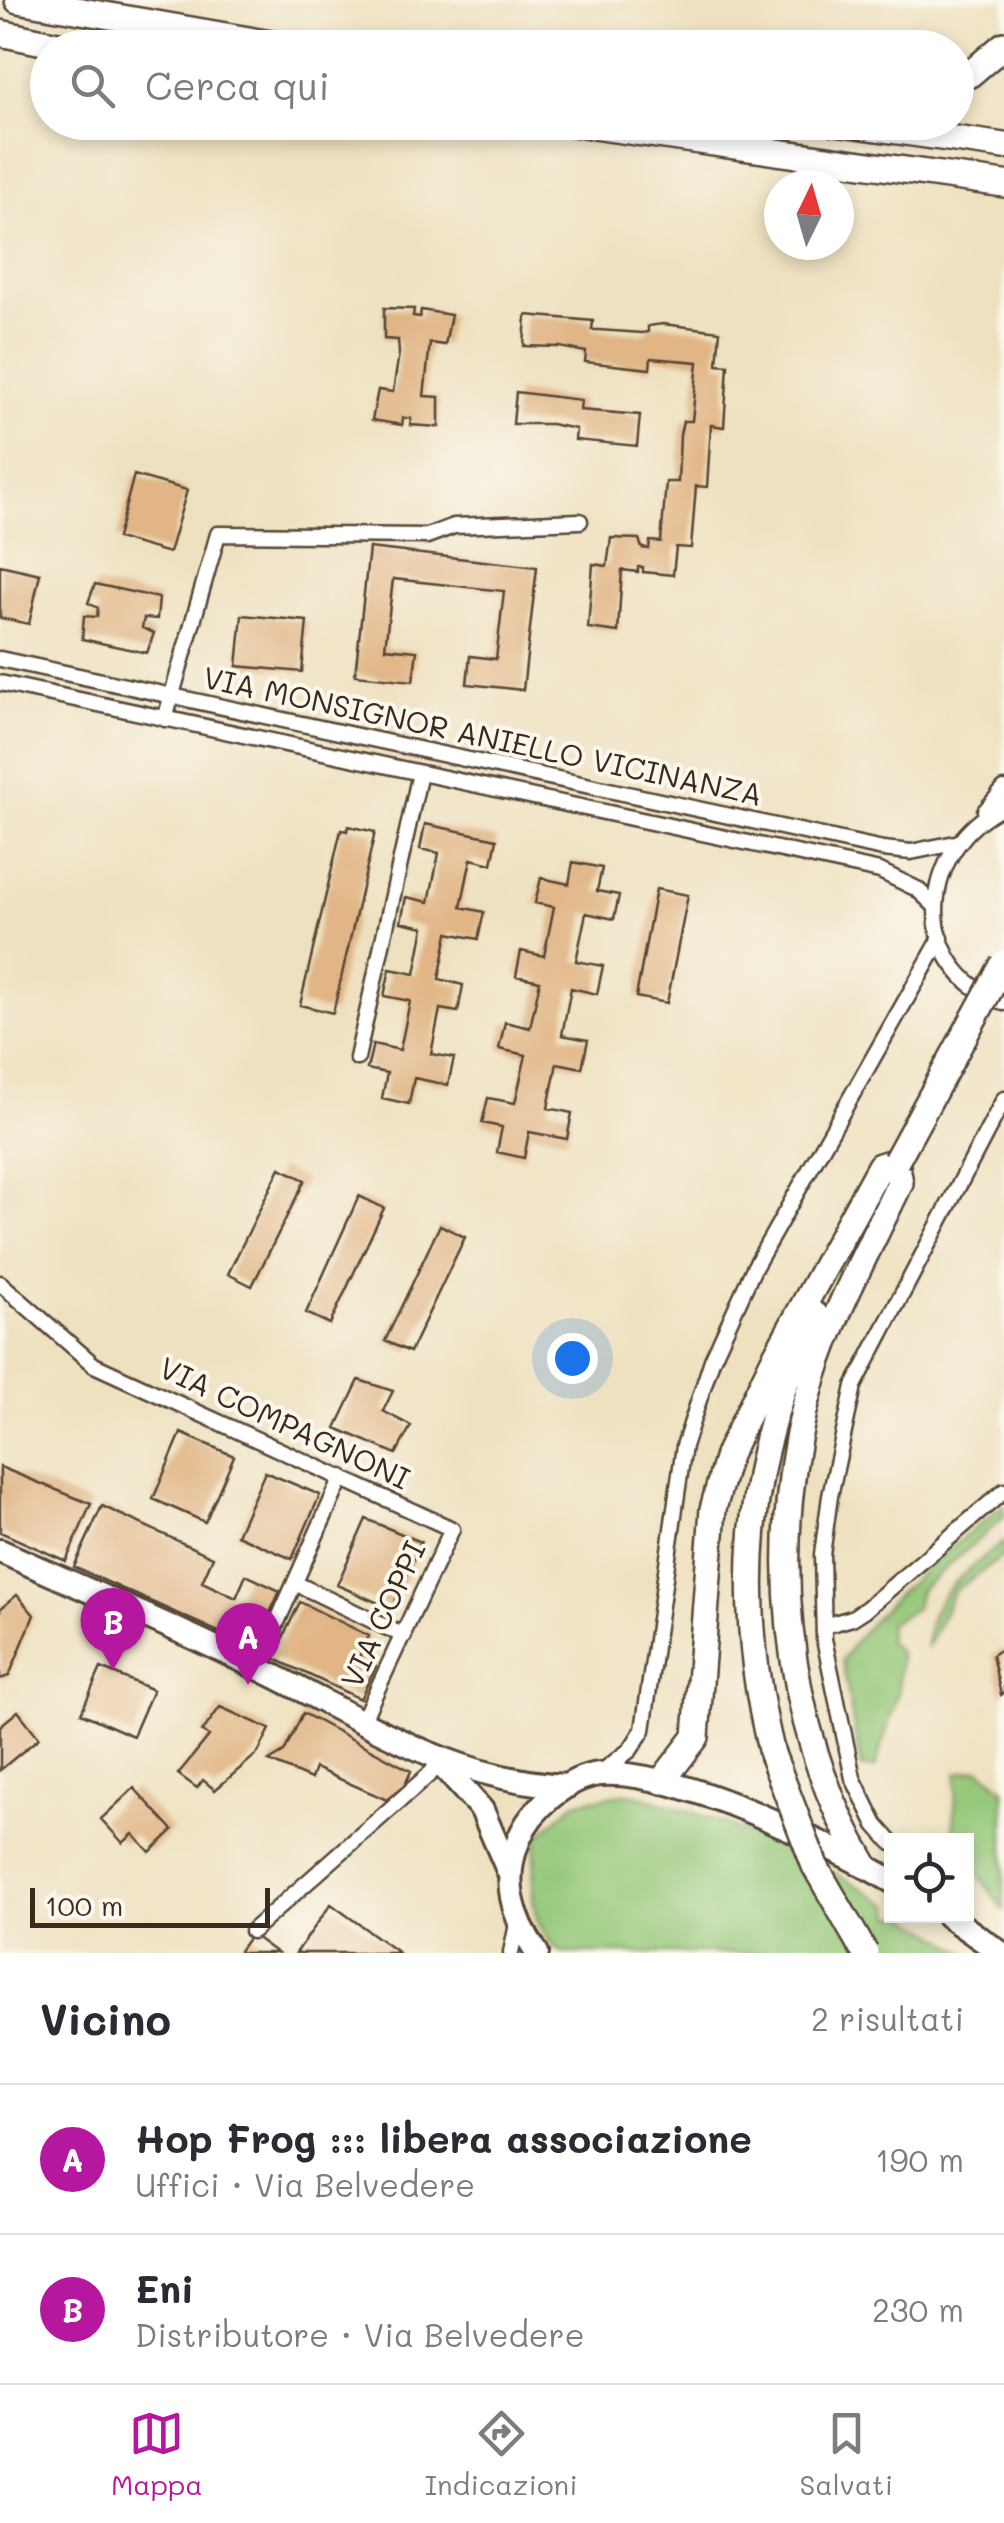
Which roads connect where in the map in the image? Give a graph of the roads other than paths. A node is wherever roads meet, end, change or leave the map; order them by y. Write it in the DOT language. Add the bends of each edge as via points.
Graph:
graph roads {
  1 [pos="18,0"];
  2 [pos="190,30"];
  3 [pos="0,33"];
  4 [pos="30,39"];
  5 [pos="1004,45"];
  6 [pos="974,71"];
  7 [pos="659,140"];
  8 [pos="687,140"];
  9 [pos="962,140"];
  10 [pos="1004,146"];
  11 [pos="1004,184"];
  12 [pos="1004,199"];
  13 [pos="580,521"];
  14 [pos="0,658"];
  15 [pos="0,682"];
  16 [pos="171,696"];
  17 [pos="164,719"];
  18 [pos="420,773"];
  19 [pos="1004,789"];
  20 [pos="1004,806"];
  21 [pos="976,821"];
  22 [pos="955,843"];
  23 [pos="935,906"];
  24 [pos="940,938"];
  25 [pos="1004,963"];
  26 [pos="1004,1003"];
  27 [pos="357,1058"];
  28 [pos="1004,1099"];
  29 [pos="896,1160"];
  30 [pos="0,1283"];
  31 [pos="342,1478"];
  32 [pos="1004,1491"];
  33 [pos="452,1529"];
  34 [pos="0,1551"];
  35 [pos="295,1582"];
  36 [pos="824,1632"];
  37 [pos="404,1636"];
  38 [pos="257,1667"];
  39 [pos="362,1722"];
  40 [pos="438,1761"];
  41 [pos="598,1774"];
  42 [pos="662,1782"];
  43 [pos="568,1786"];
  44 [pos="884,1834"];
  45 [pos="864,1866"];
  46 [pos="510,1876"];
  47 [pos="884,1877"];
  48 [pos="962,1923"];
  49 [pos="517,1924"];
  50 [pos="252,1931"];
  51 [pos="511,1953"];
  52 [pos="537,1953"];
  53 [pos="865,1953"];
  54 [pos="1001,1953"];
  1 -- 2 [label="highway"];
  3 -- 4 [label="highway"];
  5 -- 6 [label="highway"];
  7 -- 12 [label="highway" via="686,151"];
  8 -- 11 [label="highway"];
  9 -- 10 [label="highway"];
  13 -- 16 [label="street" via="454,526 427,536 218,534"];
  14 -- 16 [label="street, VIA MONSIGNOR ANIELLO VICINANZA"];
  15 -- 17 [label="street, VIA MONSIGNOR ANIELLO VICINANZA"];
  16 -- 17 [label="street"];
  16 -- 22 [label="street, VIA MONSIGNOR ANIELLO VICINANZA" via="882,849 911,852"];
  17 -- 18 [label="street, VIA MONSIGNOR ANIELLO VICINANZA"];
  18 -- 23 [label="street, VIA MONSIGNOR ANIELLO VICINANZA" via="880,870"];
  18 -- 27 [label="street"];
  19 -- 21 [label="street"];
  20 -- 21 [label="street"];
  21 -- 22 [label="street"];
  22 -- 23 [label="street" via="940,873"];
  23 -- 24 [label="street"];
  24 -- 26 [label="street" via="959,972"];
  24 -- 41 [label="street" via="754,1268 712,1360 684,1446 643,1730 630,1750"];
  25 -- 29 [label="highway, bridge"];
  28 -- 36 [label="street" via="854,1386 822,1555"];
  29 -- 42 [label="highway" via="880,1166 728,1455 710,1534 696,1737"];
  29 -- 45 [label="highway" via="900,1183 812,1380 786,1520 794,1659 839,1823"];
  29 -- 53 [label="highway, bridge" via="809,1326 769,1432 748,1570 758,1702 772,1754 815,1866"];
  30 -- 31 [label="street, VIA COMPAGNONI" via="94,1365"];
  31 -- 33 [label="street, VIA COMPAGNONI"];
  31 -- 35 [label="street"];
  32 -- 36 [label="street" via="866,1608"];
  33 -- 37 [label="street, VIA COPPI"];
  34 -- 38 [label="main road"];
  35 -- 37 [label="street"];
  35 -- 38 [label="street"];
  36 -- 44 [label="street" via="853,1778"];
  37 -- 39 [label="street, VIA COPPI"];
  38 -- 39 [label="main road"];
  39 -- 40 [label="main road"];
  40 -- 43 [label="main road" via="520,1784"];
  40 -- 46 [label="main road" via="482,1810"];
  40 -- 50 [label="street"];
  41 -- 42 [label="main road"];
  41 -- 43 [label="main road"];
  42 -- 45 [label="main road" via="709,1796"];
  43 -- 46 [label="main road" via="528,1822"];
  45 -- 47 [label="main road"];
  46 -- 49 [label="main road"];
  48 -- 54 [label="main road"];
  49 -- 51 [label="street"];
  49 -- 52 [label="main road"];
}
